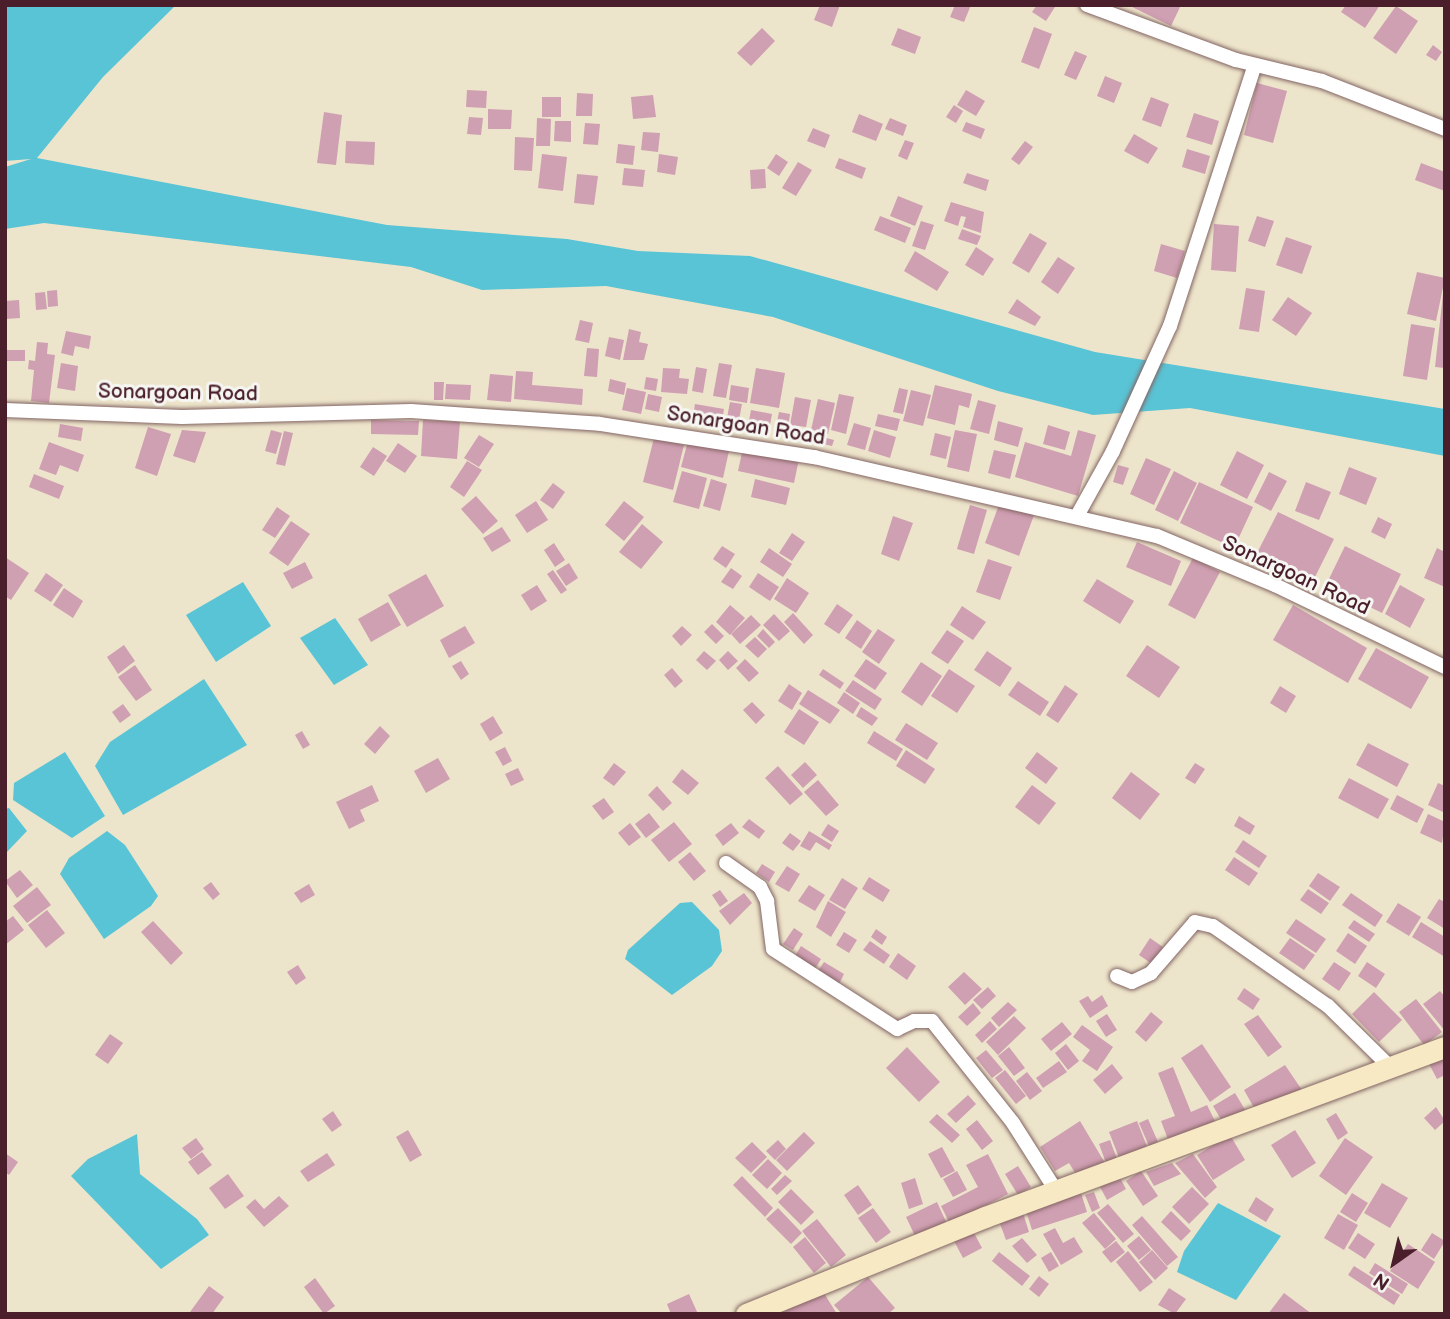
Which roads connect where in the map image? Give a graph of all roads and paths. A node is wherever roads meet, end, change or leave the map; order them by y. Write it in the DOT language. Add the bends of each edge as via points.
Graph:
graph roads {
  1 [pos="1087,5"];
  2 [pos="1255,65"];
  3 [pos="1445,129"];
  4 [pos="5,410"];
  5 [pos="1077,516"];
  6 [pos="1445,667"];
  7 [pos="726,863"];
  8 [pos="1117,976"];
  9 [pos="1445,1046"];
  10 [pos="1391,1068"];
  11 [pos="1057,1192"];
  12 [pos="746,1314"];
  1 -- 2 [label="street"];
  2 -- 3 [label="street" via="1322,81"];
  2 -- 5 [label="street" via="1170,326 1113,451"];
  4 -- 5 [label="street, Sonargoan Road" via="182,417 411,411 600,424 814,457"];
  5 -- 6 [label="street, Sonargoan Road" via="1180,546 1275,585"];
  7 -- 11 [label="street" via="760,887 767,901 773,949 897,1029 914,1021 932,1021 1013,1123"];
  8 -- 10 [label="street" via="1132,982 1152,973 1195,922 1213,926 1328,1006"];
  9 -- 10 [label="main road"];
  10 -- 11 [label="main road"];
  11 -- 12 [label="main road"];
}
